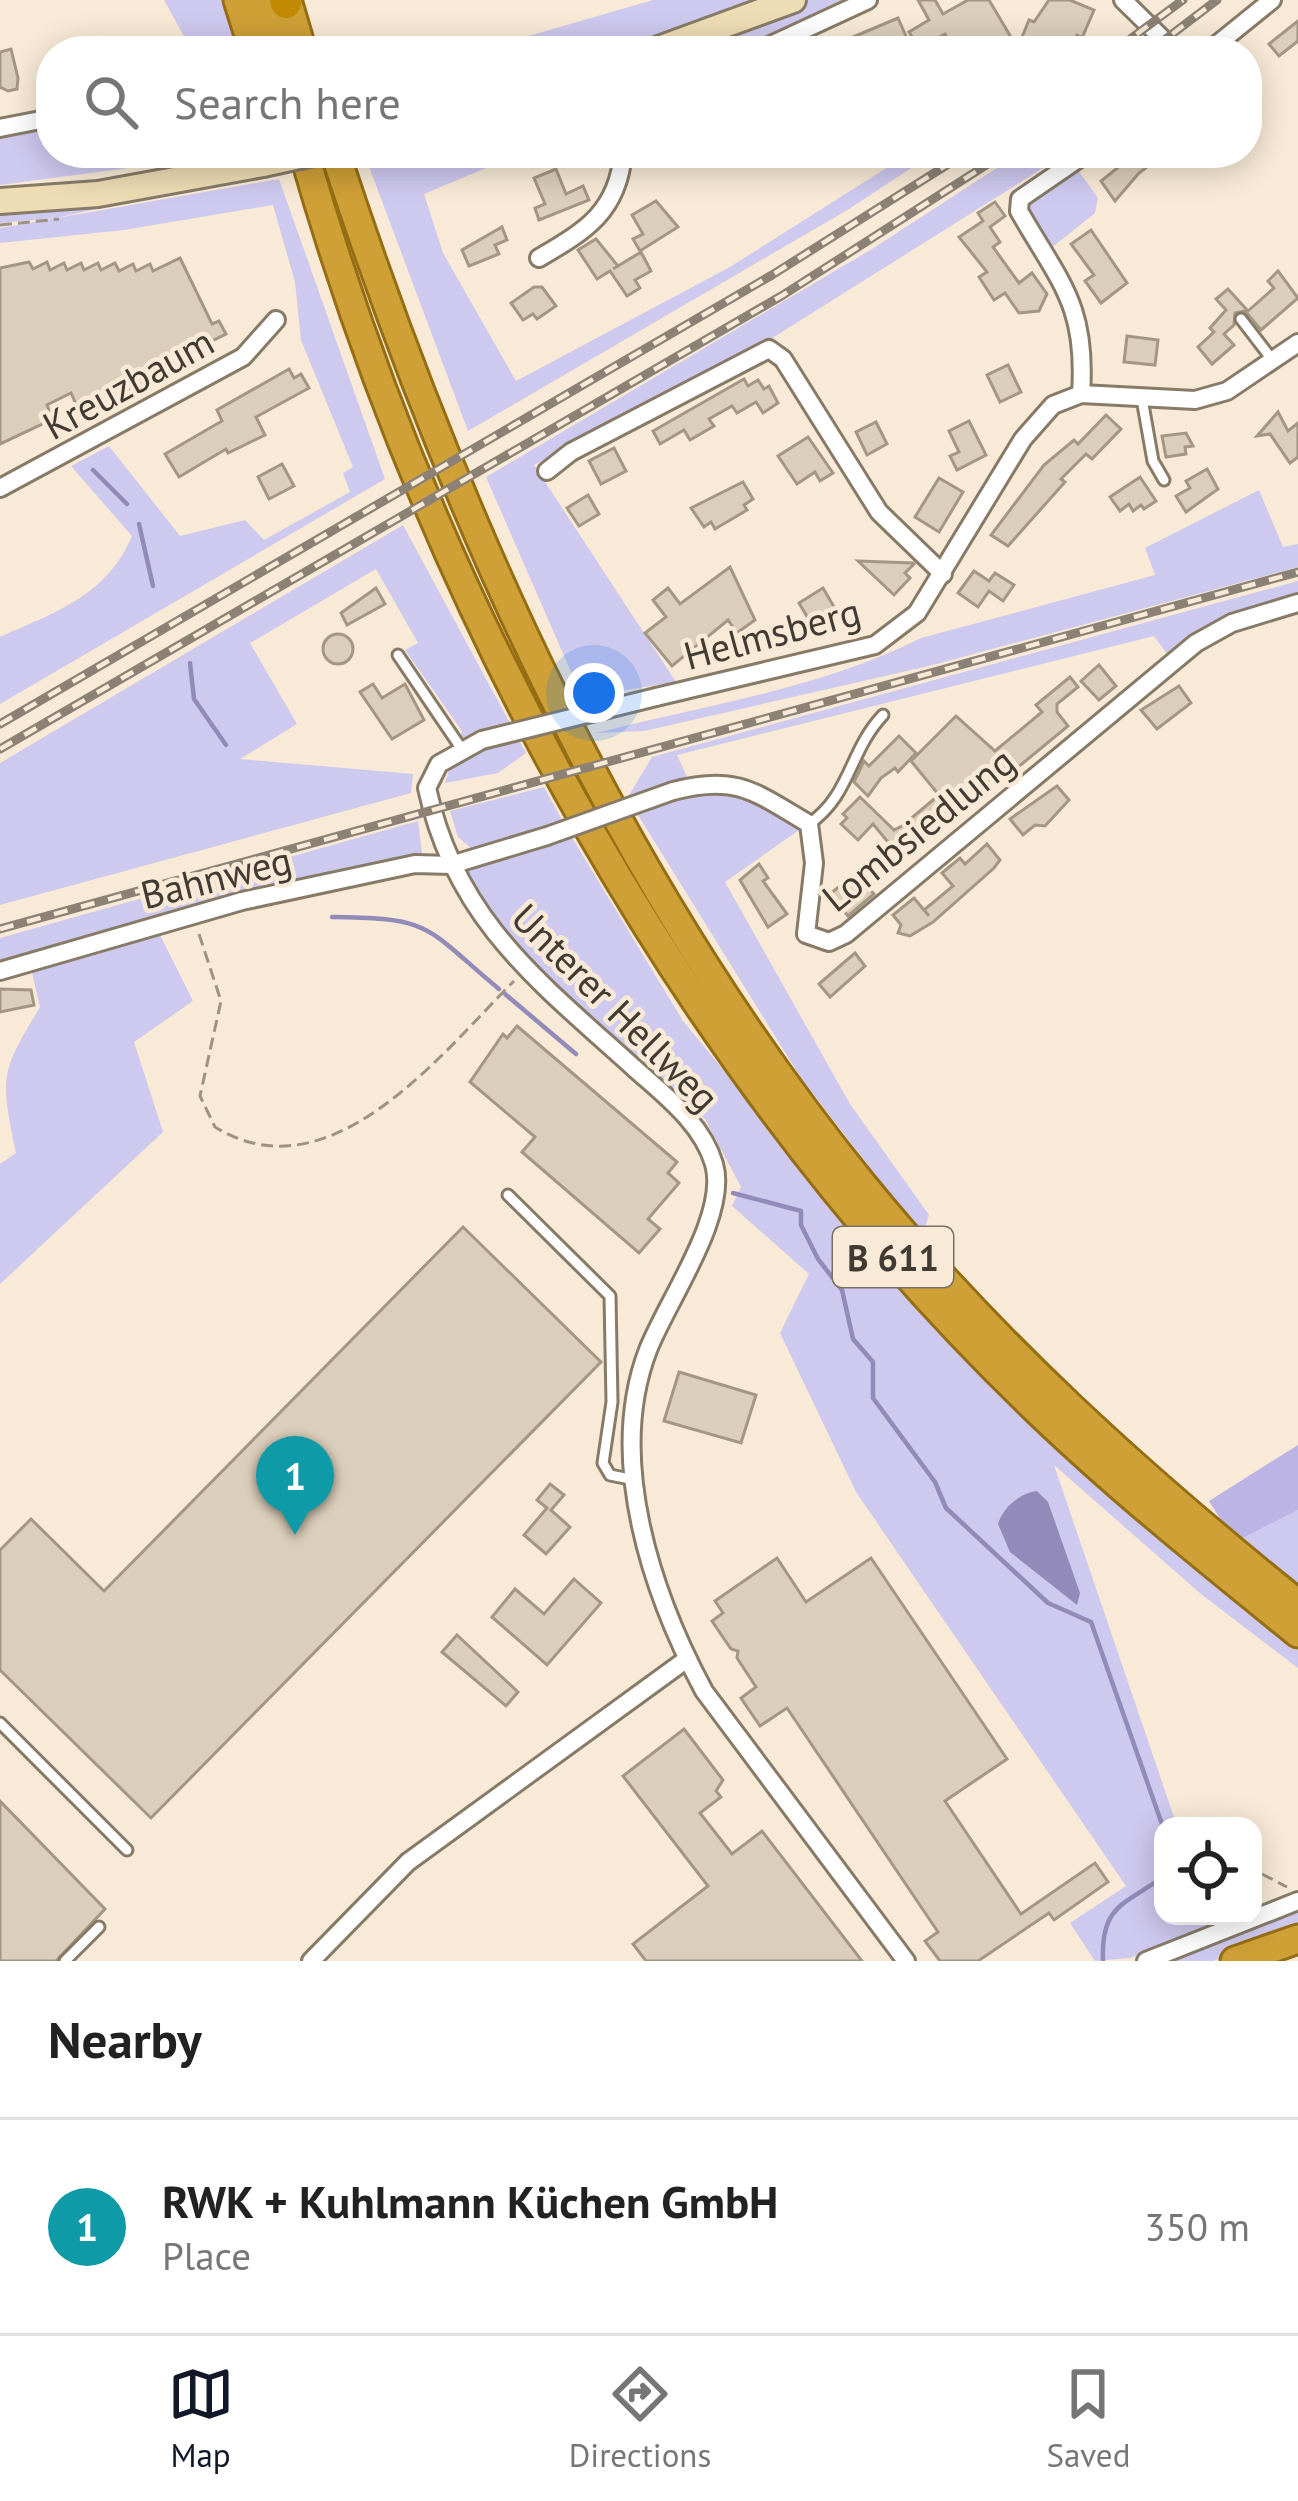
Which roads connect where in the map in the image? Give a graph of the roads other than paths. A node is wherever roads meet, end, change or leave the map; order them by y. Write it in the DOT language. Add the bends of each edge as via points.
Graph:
graph roads {
  1 [pos="238,0"];
  2 [pos="793,0"];
  3 [pos="868,0"];
  4 [pos="1123,0"];
  5 [pos="1272,0"];
  6 [pos="280,1"];
  7 [pos="249,36"];
  8 [pos="276,36"];
  9 [pos="295,36"];
  10 [pos="694,36"];
  11 [pos="790,36"];
  12 [pos="1160,36"];
  13 [pos="1228,36"];
  14 [pos="36,121"];
  15 [pos="0,128"];
  16 [pos="240,168"];
  17 [pos="301,168"];
  18 [pos="311,168"];
  19 [pos="340,168"];
  20 [pos="622,168"];
  21 [pos="1065,168"];
  22 [pos="314,189"];
  23 [pos="0,201"];
  24 [pos="539,258"];
  25 [pos="1241,319"];
  26 [pos="276,320"];
  27 [pos="1298,344"];
  28 [pos="1274,362"];
  29 [pos="1081,394"];
  30 [pos="1141,394"];
  31 [pos="547,471"];
  32 [pos="1164,480"];
  33 [pos="0,488"];
  34 [pos="944,574"];
  35 [pos="1298,603"];
  36 [pos="398,655"];
  37 [pos="884,715"];
  38 [pos="461,748"];
  39 [pos="809,824"];
  40 [pos="451,865"];
  41 [pos="0,971"];
  42 [pos="508,1195"];
  43 [pos="635,1480"];
  44 [pos="1298,1604"];
  45 [pos="1298,1634"];
  46 [pos="687,1659"];
  47 [pos="0,1724"];
  48 [pos="127,1850"];
  49 [pos="1298,1897"];
  50 [pos="99,1927"];
  51 [pos="1298,1939"];
  52 [pos="65,1961"];
  53 [pos="311,1961"];
  54 [pos="906,1961"];
  55 [pos="1146,1961"];
  56 [pos="1235,1961"];
  1 -- 7 [label="highway"];
  2 -- 10 [label="main road"];
  3 -- 11 [label="street"];
  4 -- 12 [label="street"];
  5 -- 13 [label="street"];
  6 -- 8 [label="highway"];
  6 -- 9 [label="highway"];
  14 -- 15 [label="street"];
  16 -- 23 [label="main road, bridge" via="98,194"];
  17 -- 22 [label="highway, B 611"];
  18 -- 22 [label="highway, B 611"];
  19 -- 44 [label="highway, B 611" via="406,358 534,658 718,985 832,1146 955,1292 1050,1390"];
  20 -- 24 [label="street" via="595,226"];
  21 -- 29 [label="street" via="1020,199 1019,211 1076,309"];
  22 -- 45 [label="highway, B 611" via="436,523 578,804 697,1006 768,1106 938,1308 1137,1502"];
  25 -- 28 [label="lane"];
  26 -- 33 [label="street, Kreuzbaum" via="243,357"];
  27 -- 28 [label="street"];
  28 -- 30 [label="street" via="1227,392 1195,400"];
  29 -- 30 [label="street"];
  29 -- 34 [label="street, Helmsberg" via="1053,405 1024,439"];
  30 -- 32 [label="lane"];
  31 -- 34 [label="street" via="664,400 769,350 783,359 879,512"];
  34 -- 38 [label="street, Helmsberg, bridge" via="917,613 874,645"];
  35 -- 39 [label="street, Lombsiedlung" via="1232,623 1196,644 829,942 806,934 803,920 814,863"];
  36 -- 38 [label="lane"];
  37 -- 39 [label="lane" via="833,807"];
  38 -- 40 [label="street, Unterer Hellweg" via="430,777 433,818"];
  39 -- 40 [label="street, Lombsiedlung, bridge" via="750,788 715,780"];
  40 -- 41 [label="street, Bahnweg" via="415,864 192,915"];
  40 -- 43 [label="street, Unterer Hellweg" via="485,925 525,970 675,1105 704,1143 718,1180 713,1208 647,1353"];
  42 -- 43 [label="lane" via="610,1296 612,1402 603,1463 610,1475"];
  43 -- 46 [label="street, Unterer Hellweg" via="642,1532"];
  46 -- 53 [label="street" via="408,1862"];
  46 -- 54 [label="street, Unterer Hellweg" via="717,1711"];
  47 -- 48 [label="lane"];
  49 -- 55 [label="street"];
  50 -- 52 [label="lane"];
  51 -- 56 [label="highway"];
}
